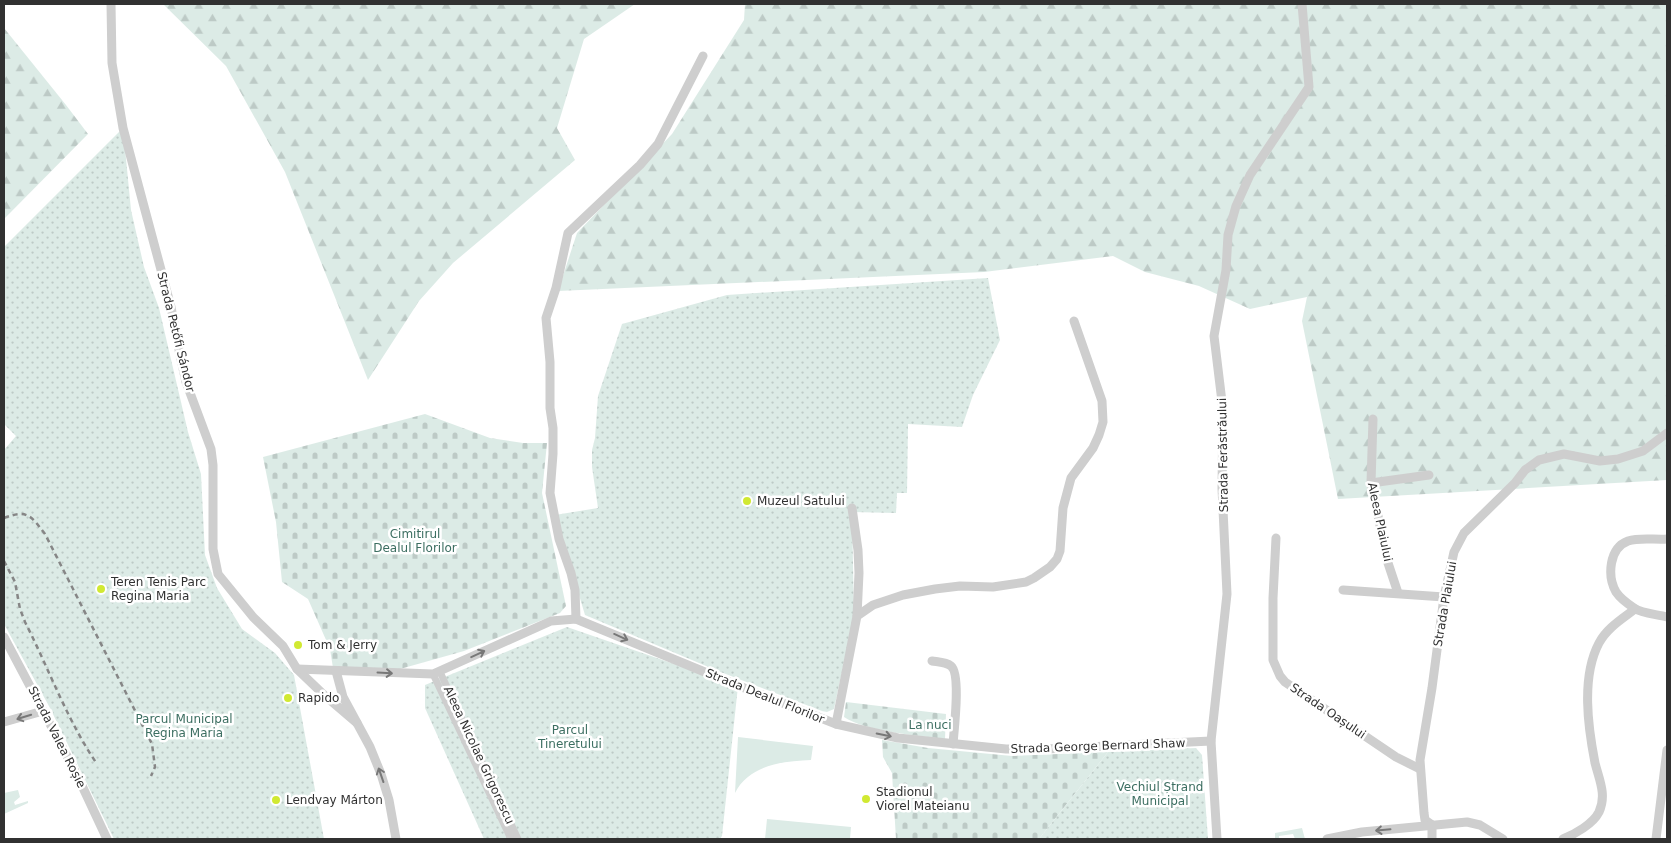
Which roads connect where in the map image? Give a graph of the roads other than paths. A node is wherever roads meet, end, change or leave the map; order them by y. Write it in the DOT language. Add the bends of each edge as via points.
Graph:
graph roads {
  1 [pos="110,4"];
  2 [pos="1302,4"];
  3 [pos="702,56"];
  4 [pos="1074,321"];
  5 [pos="1373,419"];
  6 [pos="1667,433"];
  7 [pos="1429,475"];
  8 [pos="1371,483"];
  9 [pos="852,508"];
  10 [pos="1276,538"];
  11 [pos="1667,539"];
  12 [pos="1343,590"];
  13 [pos="1398,593"];
  14 [pos="1444,597"];
  15 [pos="1635,609"];
  16 [pos="857,616"];
  17 [pos="1667,617"];
  18 [pos="576,619"];
  19 [pos="4,637"];
  20 [pos="932,661"];
  21 [pos="297,669"];
  22 [pos="336,670"];
  23 [pos="437,673"];
  24 [pos="44,711"];
  25 [pos="4,722"];
  26 [pos="357,723"];
  27 [pos="836,724"];
  28 [pos="1211,741"];
  29 [pos="953,744"];
  30 [pos="1667,750"];
  31 [pos="1420,769"];
  32 [pos="1432,825"];
  33 [pos="107,839"];
  34 [pos="396,839"];
  35 [pos="511,839"];
  36 [pos="518,839"];
  37 [pos="1218,839"];
  38 [pos="1328,839"];
  39 [pos="1432,839"];
  40 [pos="1503,839"];
  41 [pos="1563,839"];
  42 [pos="1656,839"];
  1 -- 21 [label="street, Strada Petőfi Sándor" via="112,63 123,128 171,307 186,382 211,449 213,549 218,574 282,646"];
  2 -- 28 [label="street, Strada Ferăstrăului" via="1309,86 1250,175 1236,206 1228,235 1226,270 1214,336 1223,410 1222,488 1227,594"];
  3 -- 18 [label="street" via="658,144 568,233 546,318 553,428 550,493 559,539 572,573"];
  4 -- 16 [label="street" via="1102,401 1103,417 1093,448 1071,478 1063,508 1057,559 1026,582 993,587 935,588 873,605"];
  5 -- 8 [label="street, Aleea Plaiului"];
  6 -- 14 [label="street, Strada Plaiului" via="1643,451 1626,458 1600,461 1564,454 1532,465 1464,533 1454,552"];
  7 -- 8 [label="street"];
  8 -- 13 [label="street, Aleea Plaiului" via="1388,563"];
  9 -- 16 [label="street, Strada Dealul Florilor" via="858,550"];
  10 -- 31 [label="street, Strada Oașului" via="1273,660 1280,676 1396,757"];
  11 -- 15 [label="street" via="1628,541 1615,553 1612,564 1614,586 1617,593"];
  12 -- 13 [label="street"];
  13 -- 14 [label="street"];
  14 -- 31 [label="street, Strada Plaiului"];
  15 -- 17 [label="street"];
  15 -- 41 [label="street" via="1608,631 1600,643 1592,668 1588,714 1602,786 1599,812 1588,824"];
  16 -- 27 [label="street, Strada Dealul Florilor"];
  23 -- 18 [label="street, Strada Dealul Florilor, one-way" via="551,621"];
  18 -- 27 [label="street, Strada Dealul Florilor, one-way"];
  19 -- 24 [label="street, Strada Valea Roșie"];
  20 -- 29 [label="street" via="946,663 955,674"];
  21 -- 22 [label="street, Strada Dealul Florilor"];
  21 -- 26 [label="street, Strada Petőfi Sándor"];
  22 -- 23 [label="street, Strada Dealul Florilor, one-way"];
  22 -- 26 [label="street" via="343,697"];
  23 -- 35 [label="street, Aleea Nicolae Grigorescu"];
  23 -- 36 [label="street, Aleea Nicolae Grigorescu"];
  24 -- 25 [label="street, one-way"];
  24 -- 33 [label="street, Strada Valea Roșie"];
  34 -- 26 [label="street, Strada Petőfi Sándor, one-way" via="381,774"];
  27 -- 29 [label="street, Strada George Bernard Shaw, one-way" via="898,738"];
  28 -- 29 [label="street, Strada George Bernard Shaw" via="1046,749"];
  28 -- 37 [label="street, Strada Ferăstrăului"];
  30 -- 42 [label="street"];
  31 -- 32 [label="street, Strada Plaiului" via="1424,813"];
  32 -- 38 [label="street, one-way"];
  32 -- 39 [label="street"];
  32 -- 40 [label="street" via="1471,822"];
}
